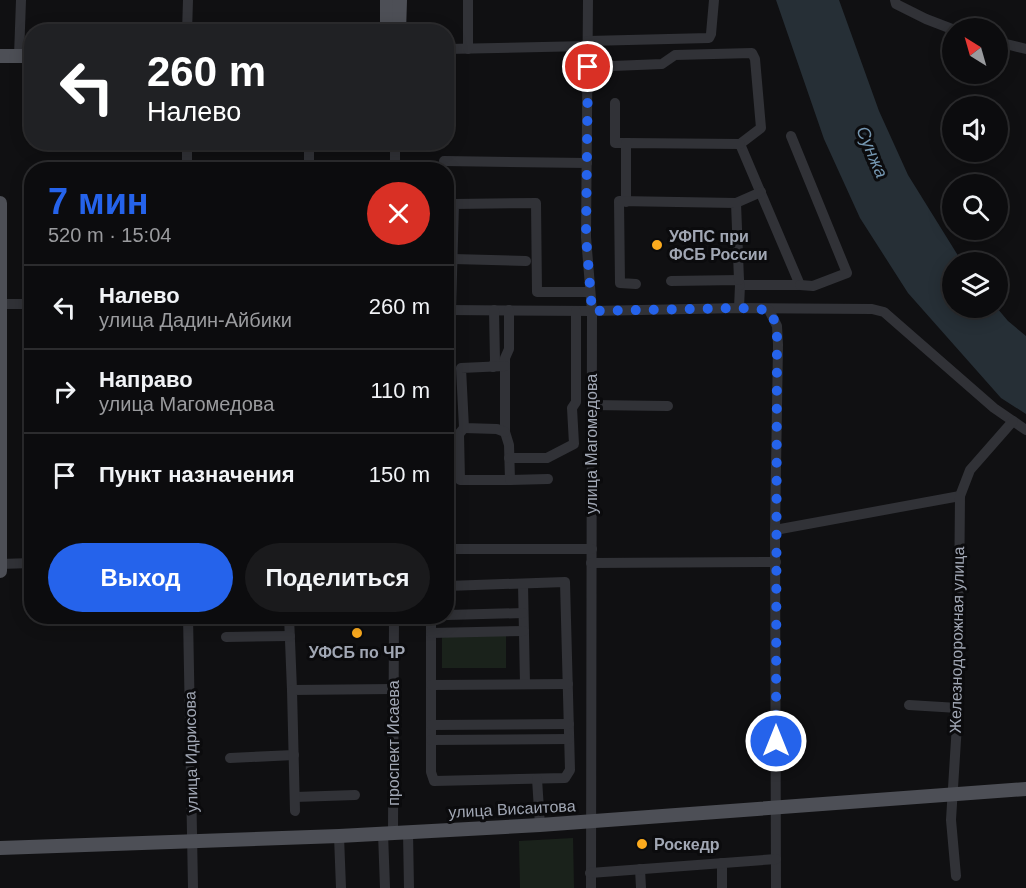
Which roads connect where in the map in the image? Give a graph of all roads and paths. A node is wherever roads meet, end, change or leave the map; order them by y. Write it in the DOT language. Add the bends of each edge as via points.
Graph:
graph roads {
  1 [pos="21,0"];
  2 [pos="188,0"];
  3 [pos="387,0"];
  4 [pos="400,0"];
  5 [pos="468,0"];
  6 [pos="588,0"];
  7 [pos="714,0"];
  8 [pos="895,0"];
  9 [pos="187,24"];
  10 [pos="387,24"];
  11 [pos="399,24"];
  12 [pos="942,25"];
  13 [pos="24,42"];
  14 [pos="588,43"];
  15 [pos="1008,44"];
  16 [pos="454,49"];
  17 [pos="468,49"];
  18 [pos="1026,49"];
  19 [pos="0,56"];
  20 [pos="24,56"];
  21 [pos="588,67"];
  22 [pos="615,103"];
  23 [pos="791,136"];
  24 [pos="626,143"];
  25 [pos="740,144"];
  26 [pos="444,161"];
  27 [pos="587,163"];
  28 [pos="761,192"];
  29 [pos="626,201"];
  30 [pos="0,203"];
  31 [pos="736,203"];
  32 [pos="454,204"];
  33 [pos="454,260"];
  34 [pos="526,261"];
  35 [pos="671,282"];
  36 [pos="740,282"];
  37 [pos="636,284"];
  38 [pos="800,285"];
  39 [pos="590,292"];
  40 [pos="1,304"];
  41 [pos="24,304"];
  42 [pos="740,308"];
  43 [pos="454,310"];
  44 [pos="494,310"];
  45 [pos="509,310"];
  46 [pos="769,310"];
  47 [pos="576,311"];
  48 [pos="592,311"];
  49 [pos="505,366"];
  50 [pos="493,367"];
  51 [pos="591,405"];
  52 [pos="668,406"];
  53 [pos="1013,421"];
  54 [pos="464,429"];
  55 [pos="1026,430"];
  56 [pos="505,432"];
  57 [pos="509,458"];
  58 [pos="548,479"];
  59 [pos="510,480"];
  60 [pos="960,496"];
  61 [pos="775,530"];
  62 [pos="454,549"];
  63 [pos="591,549"];
  64 [pos="776,562"];
  65 [pos="24,563"];
  66 [pos="591,563"];
  67 [pos="0,564"];
  68 [pos="0,571"];
  69 [pos="523,584"];
  70 [pos="454,586"];
  71 [pos="523,613"];
  72 [pos="454,615"];
  73 [pos="188,624"];
  74 [pos="289,624"];
  75 [pos="394,624"];
  76 [pos="431,624"];
  77 [pos="524,631"];
  78 [pos="431,633"];
  79 [pos="290,636"];
  80 [pos="226,637"];
  81 [pos="525,684"];
  82 [pos="568,684"];
  83 [pos="431,685"];
  84 [pos="393,689"];
  85 [pos="292,690"];
  86 [pos="909,705"];
  87 [pos="958,708"];
  88 [pos="569,724"];
  89 [pos="431,725"];
  90 [pos="569,739"];
  91 [pos="431,740"];
  92 [pos="294,755"];
  93 [pos="230,758"];
  94 [pos="537,779"];
  95 [pos="1026,789"];
  96 [pos="952,794"];
  97 [pos="355,795"];
  98 [pos="295,797"];
  99 [pos="776,809"];
  100 [pos="295,811"];
  101 [pos="592,821"];
  102 [pos="540,825"];
  103 [pos="408,832"];
  104 [pos="388,833"];
  105 [pos="339,836"];
  106 [pos="193,840"];
  107 [pos="0,848"];
  108 [pos="776,859"];
  109 [pos="722,863"];
  110 [pos="640,869"];
  111 [pos="590,873"];
  112 [pos="957,876"];
  113 [pos="193,888"];
  114 [pos="340,888"];
  115 [pos="385,888"];
  116 [pos="409,888"];
  117 [pos="591,888"];
  118 [pos="641,888"];
  119 [pos="722,888"];
  120 [pos="776,888"];
  1 -- 13 [label="street"];
  2 -- 9 [label="street"];
  3 -- 10 [label="main road"];
  4 -- 11 [label="main road"];
  5 -- 17 [label="street"];
  6 -- 14 [label="street, улица Магомедова"];
  7 -- 14 [label="street" via="709,38"];
  8 -- 12 [label="street" via="896,4"];
  14 -- 17 [label="street"];
  14 -- 21 [label="street, улица Магомедова"];
  15 -- 18 [label="street"];
  16 -- 17 [label="street"];
  19 -- 20 [label="main road"];
  21 -- 25 [label="street" via="662,64 675,55 752,53 761,128"];
  21 -- 27 [label="street, улица Магомедова"];
  22 -- 24 [label="street" via="615,143"];
  23 -- 38 [label="street" via="847,273 813,286"];
  24 -- 25 [label="street"];
  24 -- 29 [label="street"];
  25 -- 28 [label="street"];
  26 -- 27 [label="street"];
  27 -- 39 [label="street, улица Магомедова"];
  28 -- 31 [label="street"];
  28 -- 38 [label="street"];
  29 -- 31 [label="street"];
  29 -- 37 [label="street" via="619,201 620,284"];
  30 -- 40 [label="main road"];
  31 -- 36 [label="street"];
  32 -- 39 [label="street" via="536,203 537,292"];
  33 -- 34 [label="street"];
  35 -- 36 [label="street"];
  36 -- 38 [label="street"];
  36 -- 42 [label="street"];
  39 -- 48 [label="street, улица Магомедова"];
  40 -- 41 [label="street"];
  40 -- 67 [label="main road"];
  42 -- 46 [label="street"];
  42 -- 48 [label="street"];
  43 -- 44 [label="street"];
  44 -- 45 [label="street"];
  44 -- 50 [label="street"];
  45 -- 47 [label="street"];
  45 -- 49 [label="street"];
  46 -- 53 [label="street" via="884,312"];
  46 -- 61 [label="street" via="777,326 778,345"];
  47 -- 48 [label="street"];
  47 -- 57 [label="street" via="574,444 547,458"];
  48 -- 51 [label="street, улица Магомедова"];
  49 -- 50 [label="street"];
  49 -- 56 [label="street"];
  50 -- 54 [label="street" via="461,368"];
  51 -- 52 [label="street"];
  51 -- 63 [label="street, улица Магомедова"];
  53 -- 55 [label="street"];
  53 -- 60 [label="street, Железнодорожная улица" via="970,470"];
  54 -- 56 [label="street"];
  54 -- 59 [label="street" via="459,434 460,480"];
  56 -- 57 [label="street"];
  57 -- 59 [label="street"];
  58 -- 59 [label="street"];
  60 -- 61 [label="street"];
  60 -- 87 [label="street, Железнодорожная улица"];
  61 -- 64 [label="street"];
  62 -- 63 [label="street"];
  63 -- 66 [label="street, улица Магомедова"];
  64 -- 66 [label="street"];
  64 -- 99 [label="street"];
  65 -- 67 [label="street"];
  66 -- 101 [label="street, улица Магомедова"];
  67 -- 68 [label="main road"];
  69 -- 70 [label="street"];
  69 -- 71 [label="street"];
  69 -- 82 [label="street" via="565,582"];
  71 -- 72 [label="street"];
  71 -- 77 [label="street"];
  73 -- 106 [label="street, улица Идрисова"];
  74 -- 79 [label="street"];
  75 -- 84 [label="street, проспект Исаева"];
  76 -- 78 [label="street"];
  77 -- 78 [label="street"];
  77 -- 81 [label="street"];
  78 -- 83 [label="street"];
  79 -- 80 [label="street"];
  79 -- 85 [label="street"];
  81 -- 82 [label="street"];
  81 -- 83 [label="street"];
  82 -- 88 [label="street"];
  83 -- 89 [label="street"];
  84 -- 85 [label="street"];
  84 -- 104 [label="street, проспект Исаева"];
  85 -- 92 [label="street"];
  86 -- 87 [label="street"];
  87 -- 96 [label="street, Железнодорожная улица"];
  88 -- 89 [label="street"];
  88 -- 90 [label="street"];
  89 -- 91 [label="street"];
  90 -- 91 [label="street"];
  90 -- 94 [label="street" via="570,770 565,778"];
  91 -- 94 [label="street" via="434,781"];
  92 -- 93 [label="street"];
  92 -- 98 [label="street"];
  94 -- 102 [label="street"];
  95 -- 96 [label="main road, улица Висаитова"];
  96 -- 99 [label="main road, улица Висаитова"];
  96 -- 112 [label="street, Железнодорожная улица"];
  97 -- 98 [label="street"];
  98 -- 100 [label="street"];
  99 -- 101 [label="main road, улица Висаитова"];
  99 -- 108 [label="street"];
  101 -- 102 [label="main road, улица Висаитова"];
  101 -- 111 [label="street, улица Магомедова"];
  102 -- 103 [label="main road, улица Висаитова"];
  103 -- 104 [label="main road, улица Висаитова"];
  103 -- 116 [label="street"];
  104 -- 105 [label="main road, улица Висаитова"];
  104 -- 115 [label="street, проспект Исаева"];
  105 -- 106 [label="main road, улица Висаитова"];
  105 -- 114 [label="street"];
  106 -- 107 [label="main road, улица Висаитова"];
  106 -- 113 [label="street, улица Идрисова"];
  108 -- 109 [label="street"];
  108 -- 120 [label="street"];
  109 -- 110 [label="street"];
  109 -- 119 [label="street"];
  110 -- 111 [label="street"];
  110 -- 118 [label="street"];
  111 -- 117 [label="street, улица Магомедова"];
}
